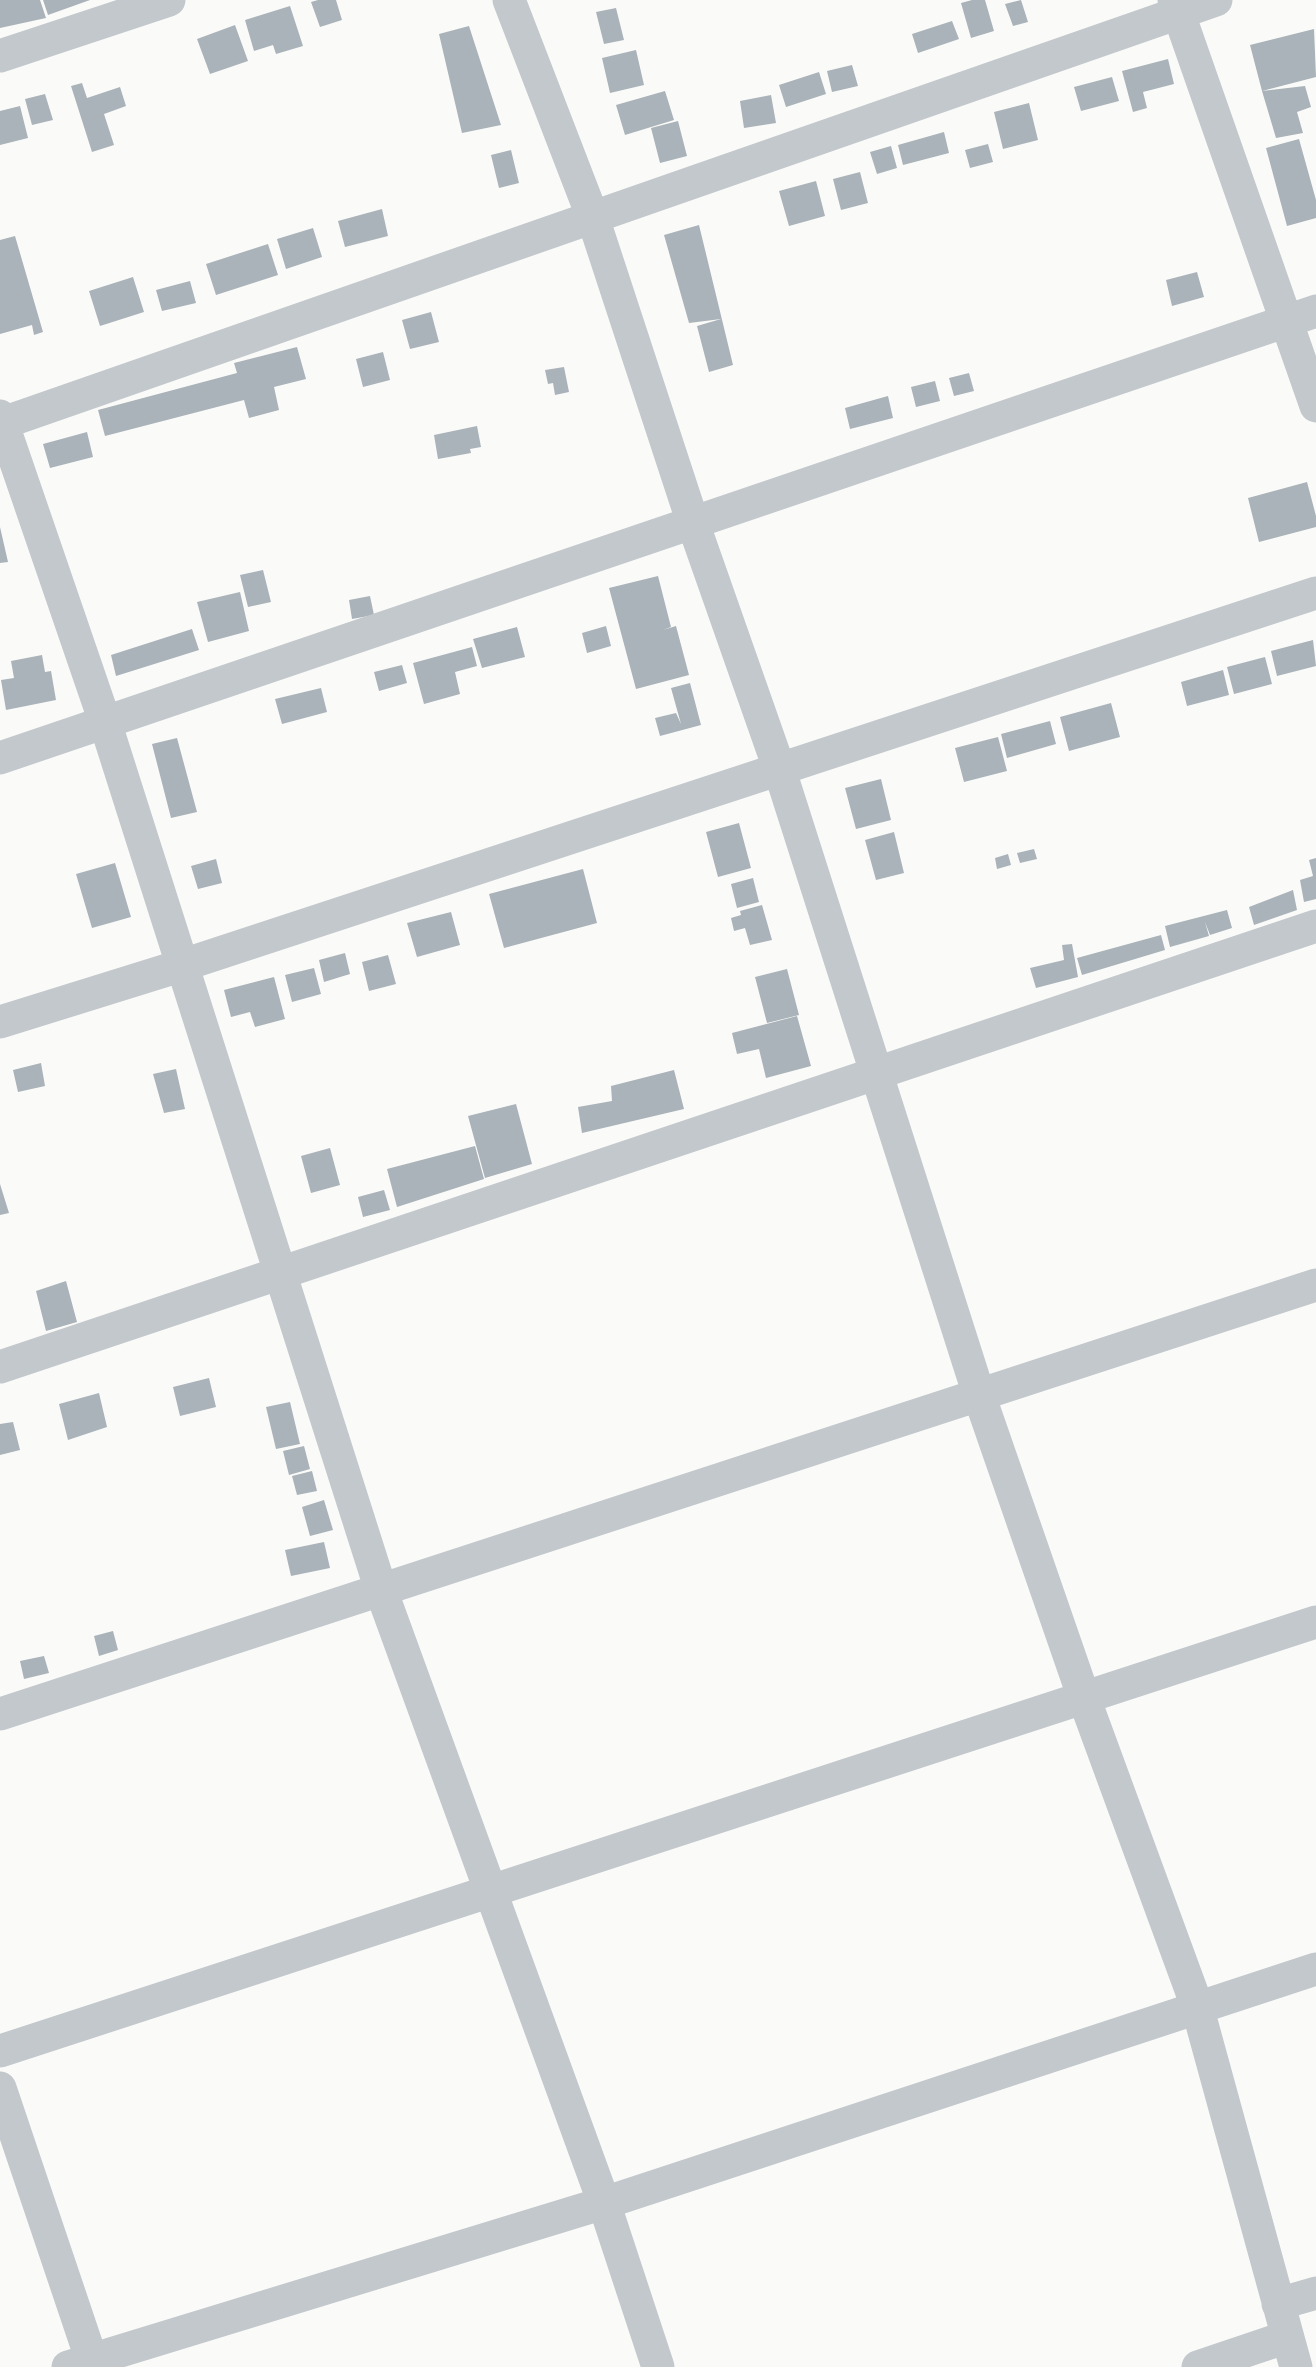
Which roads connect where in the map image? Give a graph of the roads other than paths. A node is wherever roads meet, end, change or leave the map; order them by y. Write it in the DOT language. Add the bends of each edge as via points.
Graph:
graph roads {
  1 [pos="169,0"];
  2 [pos="509,0"];
  3 [pos="1216,0"];
  4 [pos="1176,7"];
  5 [pos="0,56"];
  6 [pos="593,218"];
  7 [pos="1302,316"];
  8 [pos="1316,406"];
  9 [pos="1,421"];
  10 [pos="693,523"];
  11 [pos="1316,593"];
  12 [pos="105,722"];
  13 [pos="0,758"];
  14 [pos="779,768"];
  15 [pos="1316,926"];
  16 [pos="180,966"];
  17 [pos="0,1022"];
  18 [pos="877,1073"];
  19 [pos="280,1273"];
  20 [pos="1316,1285"];
  21 [pos="0,1366"];
  22 [pos="979,1395"];
  23 [pos="381,1590"];
  24 [pos="1316,1622"];
  25 [pos="1084,1698"];
  26 [pos="0,1714"];
  27 [pos="492,1891"];
  28 [pos="1316,1968"];
  29 [pos="1197,2006"];
  30 [pos="0,2051"];
  31 [pos="0,2088"];
  32 [pos="604,2203"];
  33 [pos="1316,2292"];
  34 [pos="1278,2304"];
  35 [pos="1291,2352"];
  36 [pos="85,2365"];
  37 [pos="658,2367"];
  38 [pos="1198,2367"];
  1 -- 5 [label="street"];
  2 -- 6 [label="street"];
  3 -- 4 [label="street"];
  4 -- 6 [label="street"];
  4 -- 7 [label="street"];
  6 -- 9 [label="street"];
  6 -- 10 [label="street"];
  7 -- 8 [label="street"];
  7 -- 10 [label="street"];
  9 -- 12 [label="street"];
  10 -- 12 [label="street"];
  10 -- 14 [label="street"];
  11 -- 14 [label="street"];
  12 -- 13 [label="street"];
  12 -- 16 [label="street"];
  14 -- 16 [label="street"];
  14 -- 18 [label="street"];
  15 -- 18 [label="street"];
  16 -- 17 [label="street"];
  16 -- 19 [label="street"];
  18 -- 19 [label="street"];
  18 -- 22 [label="street"];
  19 -- 21 [label="street"];
  19 -- 23 [label="street"];
  20 -- 22 [label="street"];
  22 -- 23 [label="street"];
  22 -- 25 [label="street"];
  23 -- 26 [label="street"];
  23 -- 27 [label="street"];
  24 -- 25 [label="street"];
  25 -- 27 [label="street"];
  25 -- 29 [label="street"];
  27 -- 30 [label="street"];
  27 -- 32 [label="street"];
  28 -- 29 [label="street"];
  29 -- 32 [label="street"];
  29 -- 34 [label="street"];
  31 -- 36 [label="street"];
  32 -- 36 [label="street"];
  32 -- 37 [label="street"];
  33 -- 34 [label="street"];
  34 -- 35 [label="street"];
  35 -- 38 [label="street"];
}
